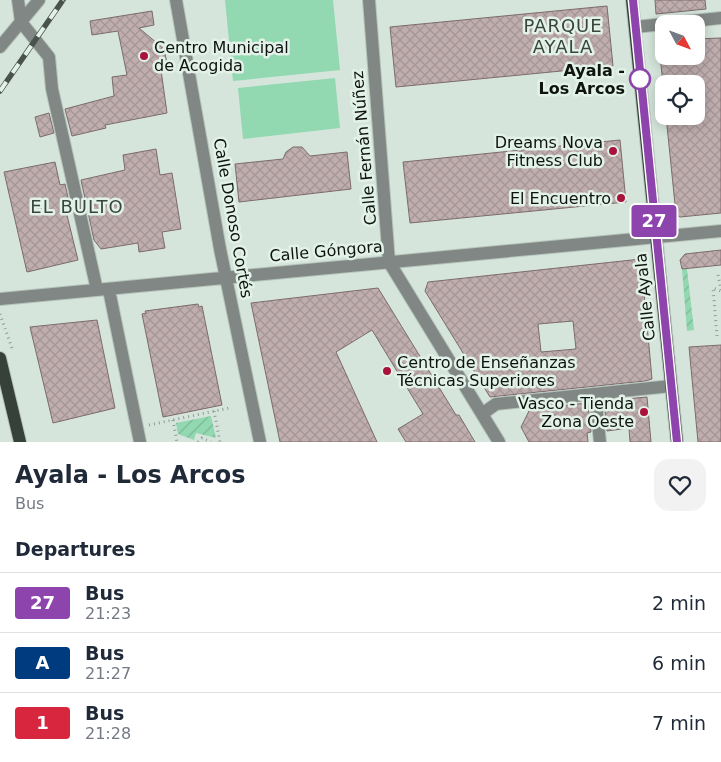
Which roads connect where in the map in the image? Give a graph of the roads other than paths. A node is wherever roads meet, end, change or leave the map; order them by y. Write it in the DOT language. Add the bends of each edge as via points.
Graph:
graph roads {
  1 [pos="18,0"];
  2 [pos="39,0"];
  3 [pos="176,0"];
  4 [pos="369,0"];
  5 [pos="632,0"];
  6 [pos="721,18"];
  7 [pos="21,22"];
  8 [pos="635,26"];
  9 [pos="0,47"];
  10 [pos="721,230"];
  11 [pos="655,236"];
  12 [pos="389,262"];
  13 [pos="226,278"];
  14 [pos="103,290"];
  15 [pos="0,299"];
  16 [pos="0,358"];
  17 [pos="671,386"];
  18 [pos="595,394"];
  19 [pos="482,414"];
  20 [pos="20,442"];
  21 [pos="140,442"];
  22 [pos="260,442"];
  23 [pos="499,442"];
  24 [pos="600,442"];
  25 [pos="677,442"];
  1 -- 7 [label="street"];
  2 -- 7 [label="street"];
  3 -- 13 [label="street, Calle Donoso Cortés"];
  4 -- 12 [label="street, Calle Fernán Núñez"];
  5 -- 8 [label="main road, Calle Ayala"];
  6 -- 8 [label="street"];
  7 -- 9 [label="street"];
  7 -- 14 [label="street" via="49,57 52,89"];
  8 -- 11 [label="main road, Calle Ayala"];
  10 -- 11 [label="street, Calle Góngora"];
  11 -- 12 [label="street, Calle Góngora"];
  11 -- 17 [label="main road, Calle Ayala"];
  12 -- 13 [label="street, Calle Góngora"];
  12 -- 19 [label="street, Calle Fernán Núñez"];
  13 -- 14 [label="street, Calle Góngora"];
  13 -- 22 [label="street, Calle Donoso Cortés"];
  14 -- 15 [label="street, Calle Góngora"];
  14 -- 21 [label="street"];
  16 -- 20 [label="main road"];
  17 -- 18 [label="street"];
  17 -- 25 [label="main road, Calle Ayala"];
  18 -- 19 [label="street" via="496,404"];
  18 -- 24 [label="street"];
  19 -- 23 [label="street, Calle Fernán Núñez"];
}
